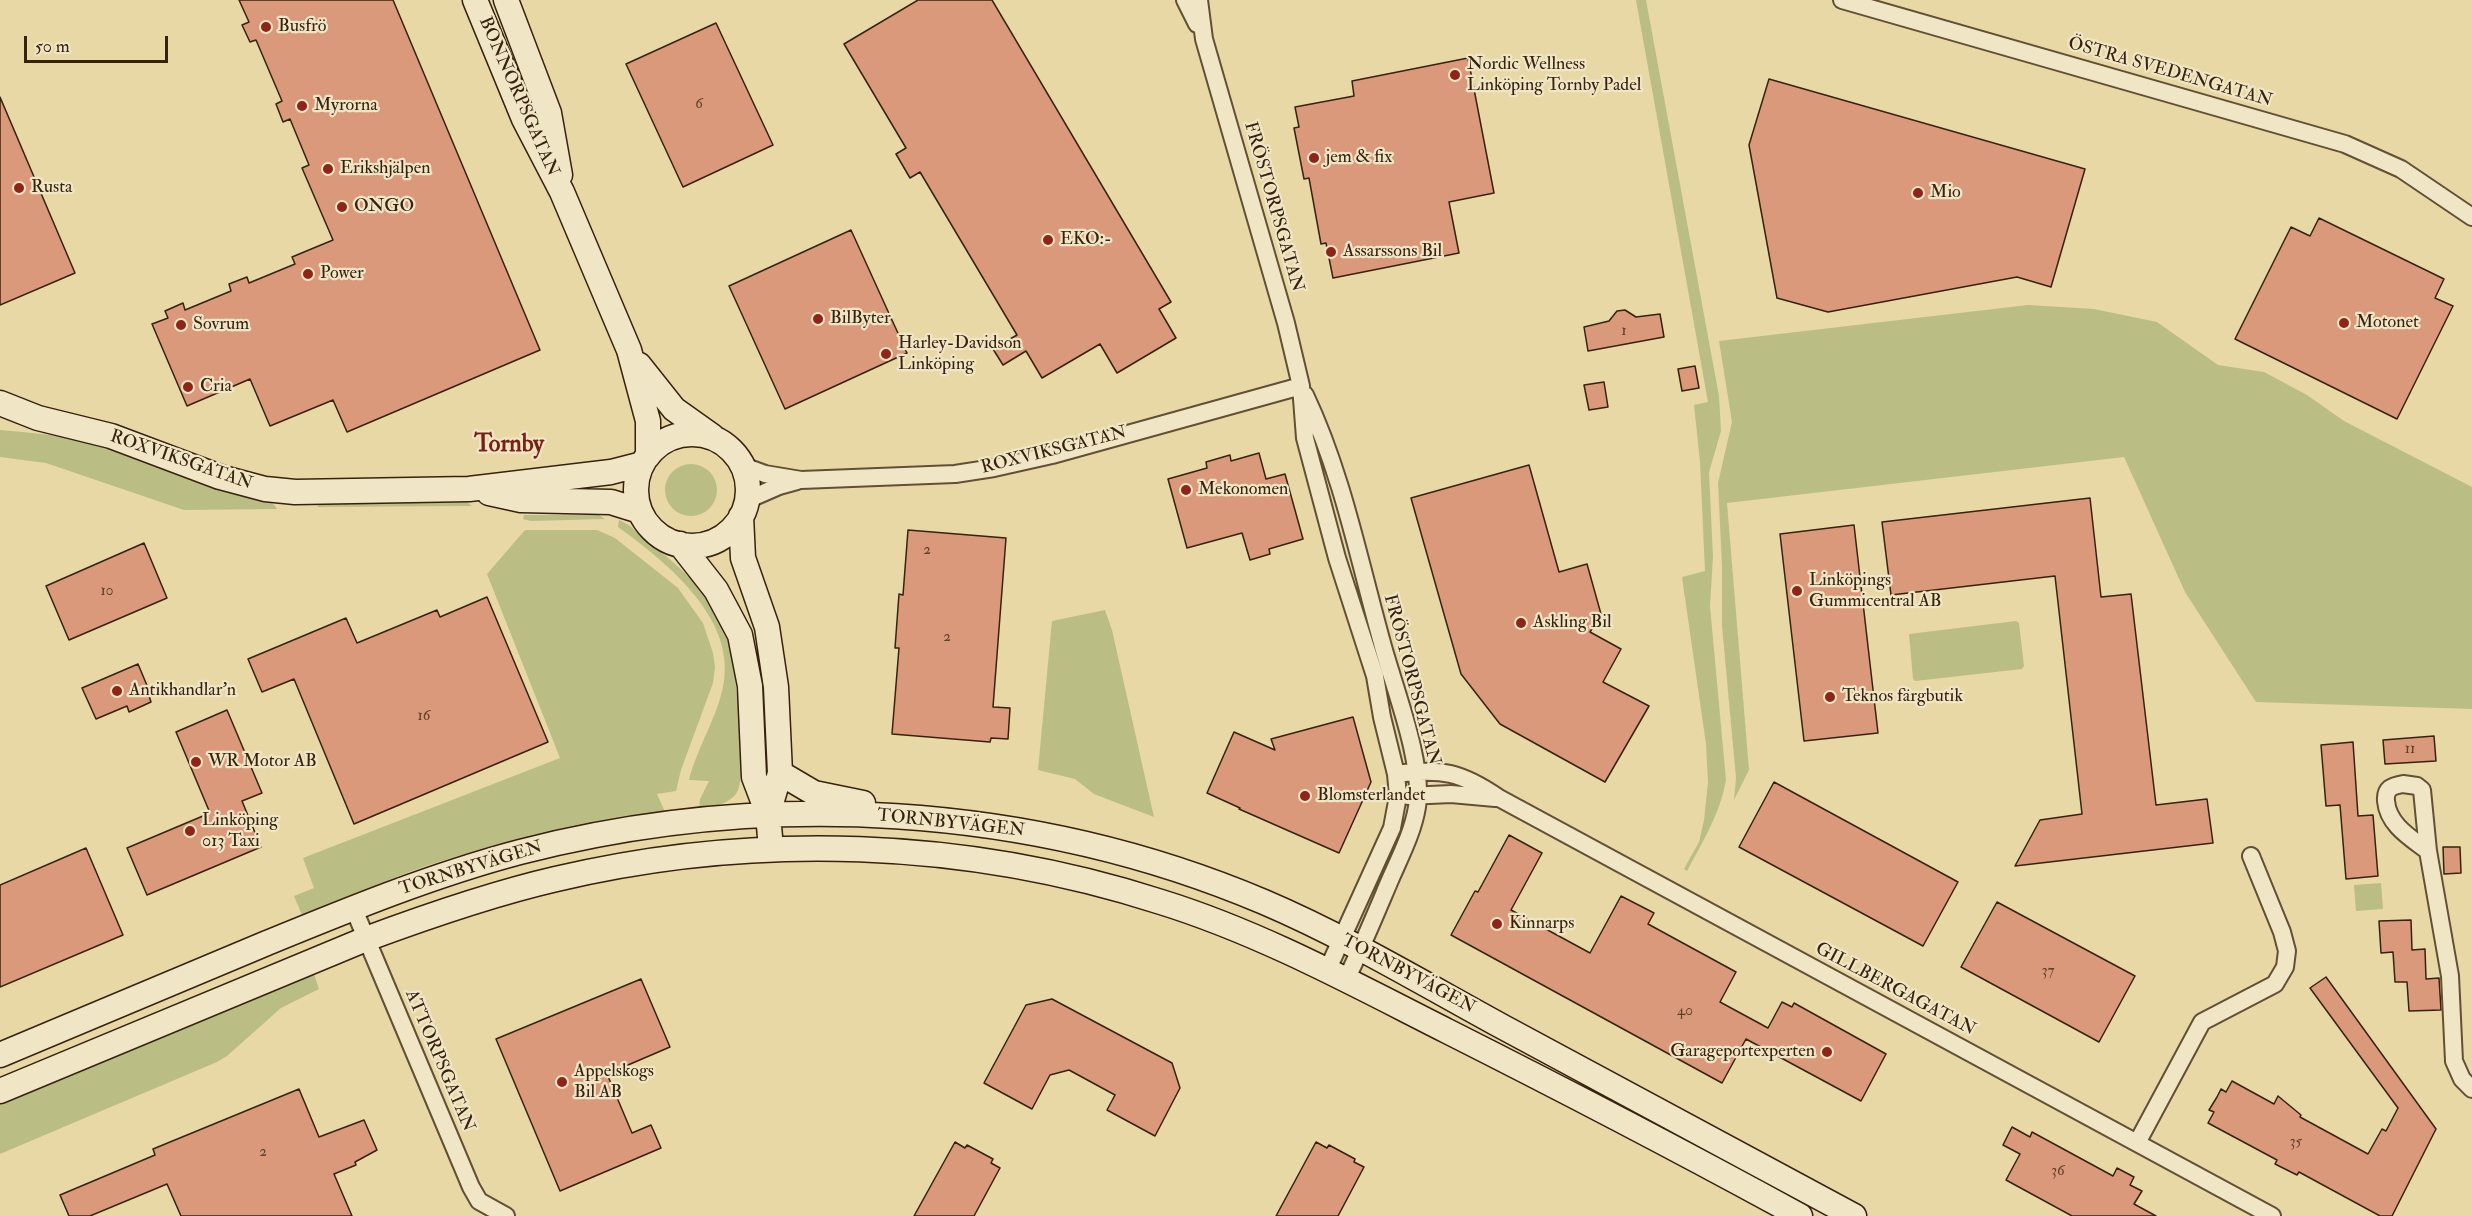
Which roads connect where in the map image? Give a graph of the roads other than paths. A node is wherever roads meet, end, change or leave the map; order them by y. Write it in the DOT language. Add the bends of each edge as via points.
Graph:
graph roads {
  1 [pos="475,0"];
  2 [pos="507,0"];
  3 [pos="1185,0"];
  4 [pos="1199,0"];
  5 [pos="1842,0"];
  6 [pos="1204,39"];
  7 [pos="562,192"];
  8 [pos="2472,217"];
  9 [pos="629,351"];
  10 [pos="1301,386"];
  11 [pos="0,403"];
  12 [pos="0,418"];
  13 [pos="38,418"];
  14 [pos="719,441"];
  15 [pos="645,460"];
  16 [pos="743,466"];
  17 [pos="801,480"];
  18 [pos="469,489"];
  19 [pos="744,508"];
  20 [pos="640,511"];
  21 [pos="680,544"];
  22 [pos="1416,772"];
  23 [pos="780,773"];
  24 [pos="1396,774"];
  25 [pos="1398,796"];
  26 [pos="1418,796"];
  27 [pos="1499,798"];
  28 [pos="768,814"];
  29 [pos="957,821"];
  30 [pos="771,849"];
  31 [pos="2428,851"];
  32 [pos="2251,856"];
  33 [pos="353,907"];
  34 [pos="366,939"];
  35 [pos="1351,944"];
  36 [pos="1337,975"];
  37 [pos="0,1055"];
  38 [pos="2472,1089"];
  39 [pos="0,1090"];
  40 [pos="2138,1143"];
  41 [pos="506,1216"];
  42 [pos="1800,1216"];
  43 [pos="1854,1216"];
  44 [pos="2272,1216"];
  1 -- 7 [label="main road, BONNORPSGATAN" via="524,119"];
  2 -- 7 [label="main road, BONNORPSGATAN" via="549,112"];
  3 -- 6 [label="street, FRÖSTORPSGATAN"];
  4 -- 6 [label="street, FRÖSTORPSGATAN"];
  5 -- 8 [label="street, ÖSTRA SVEDENGATAN" via="2345,144 2401,169"];
  6 -- 10 [label="street, FRÖSTORPSGATAN"];
  7 -- 9 [label="main road, BONNORPSGATAN"];
  9 -- 14 [label="main road, BONNORPSGATAN" via="674,409"];
  9 -- 15 [label="main road, BONNORPSGATAN" via="648,421"];
  10 -- 17 [label="street, ROXVIKSGATAN" via="994,468"];
  10 -- 22 [label="street, FRÖSTORPSGATAN" via="1323,433"];
  10 -- 24 [label="street, FRÖSTORPSGATAN" via="1305,438 1337,558 1375,676"];
  11 -- 13 [label="main road, ROXVIKSGATAN"];
  12 -- 13 [label="main road, ROXVIKSGATAN"];
  13 -- 18 [label="main road, ROXVIKSGATAN" via="111,436 220,477 265,489"];
  14 -- 15 [label="main road" via="705,435 676,436 663,442"];
  14 -- 16 [label="main road"];
  15 -- 18 [label="main road, ROXVIKSGATAN" via="611,472"];
  15 -- 20 [label="main road" via="636,483"];
  16 -- 17 [label="street, ROXVIKSGATAN"];
  16 -- 19 [label="main road" via="748,485"];
  17 -- 19 [label="street, ROXVIKSGATAN" via="779,486"];
  18 -- 20 [label="main road, ROXVIKSGATAN" via="521,500 611,502"];
  19 -- 21 [label="main road" via="727,534 717,540 694,546"];
  19 -- 23 [label="main road" via="743,558 773,657"];
  20 -- 21 [label="main road" via="661,536"];
  21 -- 28 [label="main road" via="716,590 740,635 750,686 754,777"];
  22 -- 24 [label="street, GILLBERGAGATAN"];
  22 -- 26 [label="street, FRÖSTORPSGATAN"];
  22 -- 27 [label="street, GILLBERGAGATAN" via="1440,771 1474,781"];
  23 -- 28 [label="main road"];
  23 -- 29 [label="main road" via="814,793"];
  24 -- 25 [label="street, FRÖSTORPSGATAN"];
  25 -- 26 [label="street, GILLBERGAGATAN"];
  25 -- 35 [label="street, FRÖSTORPSGATAN" via="1392,828"];
  26 -- 27 [label="street, GILLBERGAGATAN" via="1476,794"];
  26 -- 35 [label="street, FRÖSTORPSGATAN" via="1407,842"];
  27 -- 40 [label="street, GILLBERGAGATAN"];
  28 -- 29 [label="main road, TORNBYVÄGEN" via="835,813"];
  28 -- 30 [label="main road"];
  28 -- 33 [label="main road, TORNBYVÄGEN" via="694,820 579,838 447,873"];
  29 -- 35 [label="main road, TORNBYVÄGEN" via="1051,836 1172,868 1264,902"];
  30 -- 34 [label="main road, TORNBYVÄGEN" via="699,854 574,875 427,916"];
  30 -- 36 [label="main road, TORNBYVÄGEN" via="919,852 1047,871 1163,902 1248,934"];
  31 -- 38 [label="street" via="2452,995 2454,1060 2462,1079"];
  32 -- 40 [label="street" via="2282,932 2287,951 2285,968 2274,984 2202,1022"];
  33 -- 34 [label="street, ATTORPSGATAN"];
  33 -- 37 [label="main road, TORNBYVÄGEN"];
  34 -- 39 [label="main road, TORNBYVÄGEN"];
  34 -- 41 [label="street, ATTORPSGATAN" via="471,1187 479,1201"];
  35 -- 36 [label="street, FRÖSTORPSGATAN"];
  35 -- 43 [label="main road, TORNBYVÄGEN"];
  36 -- 42 [label="main road, TORNBYVÄGEN"];
  40 -- 44 [label="street, GILLBERGAGATAN"];
}
